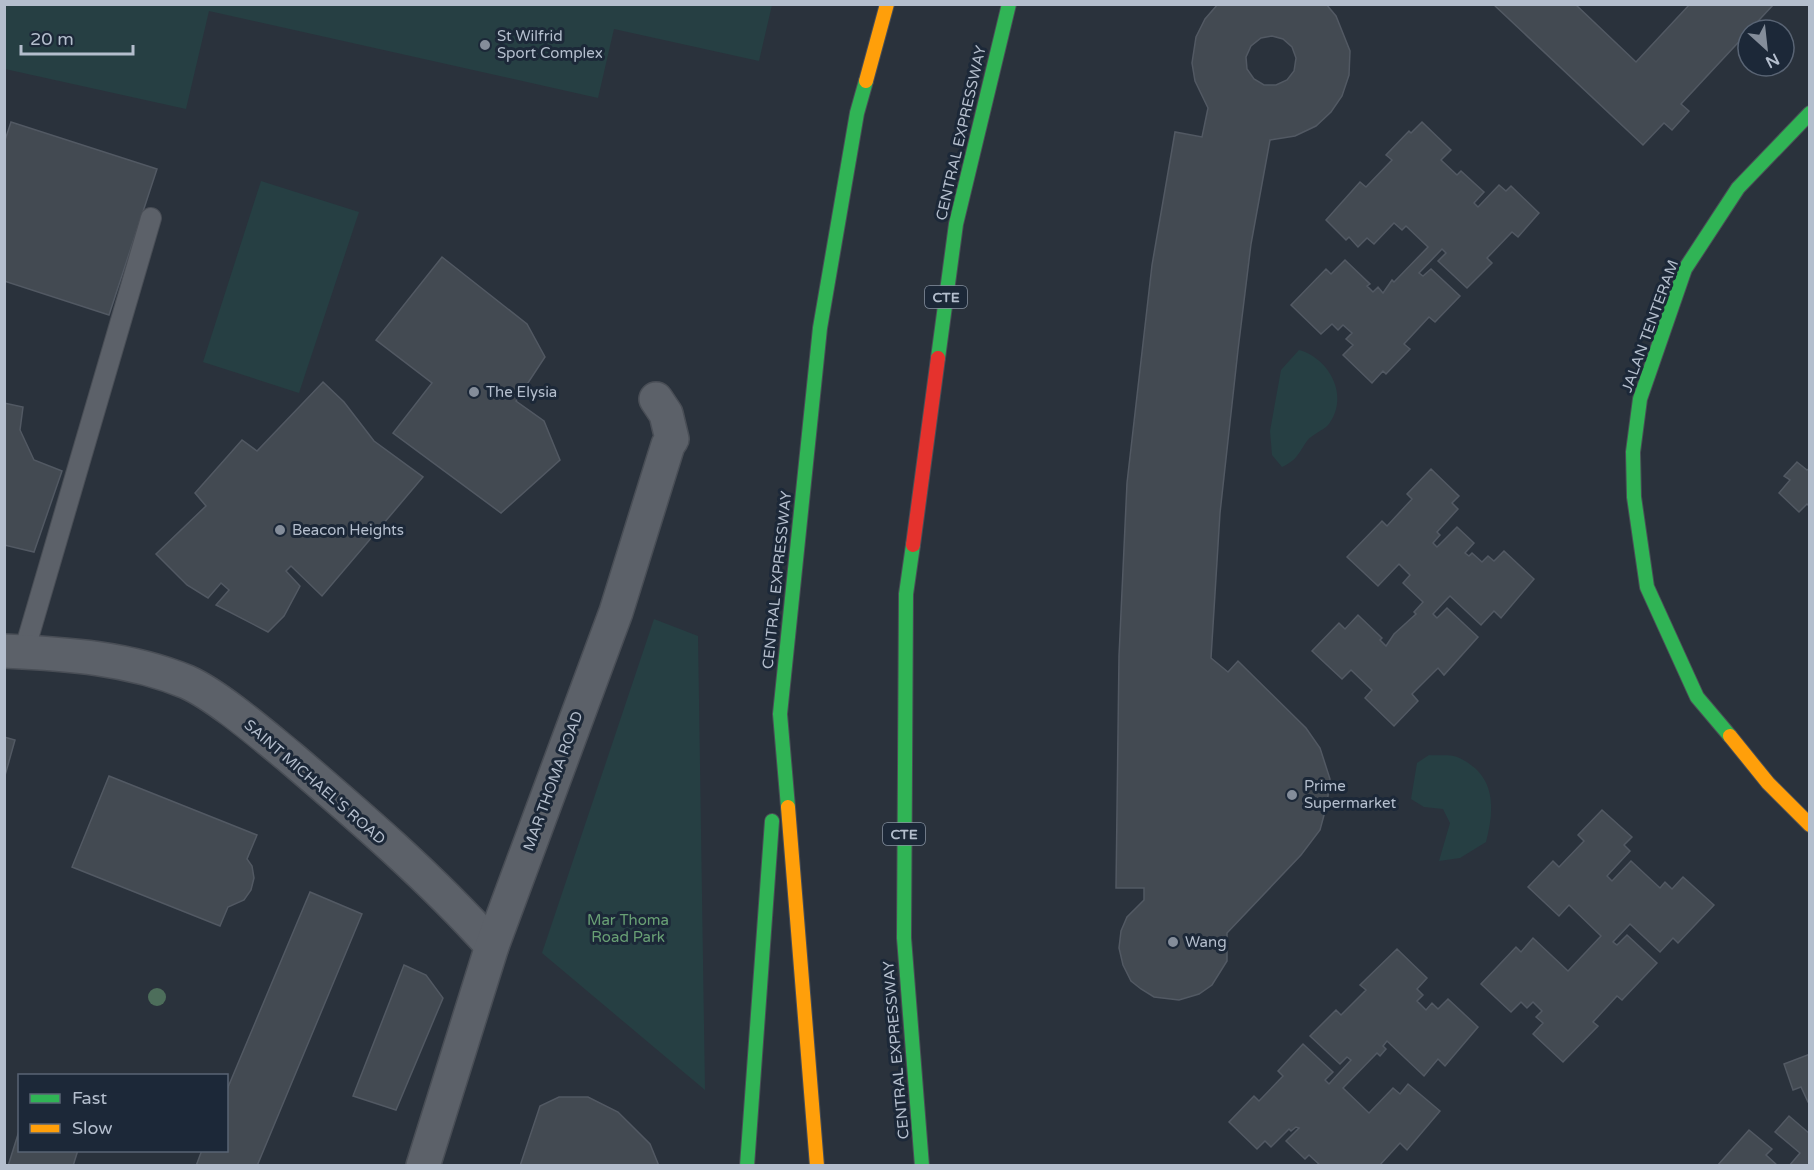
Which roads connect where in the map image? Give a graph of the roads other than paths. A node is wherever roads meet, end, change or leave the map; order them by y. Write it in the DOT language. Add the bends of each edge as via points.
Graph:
graph roads {
  1 [pos="887,4"];
  2 [pos="1009,4"];
  3 [pos="1809,113"];
  4 [pos="151,218"];
  5 [pos="656,399"];
  6 [pos="14,652"];
  7 [pos="780,714"];
  8 [pos="1809,825"];
  9 [pos="492,946"];
  10 [pos="423,1166"];
  11 [pos="747,1166"];
  12 [pos="817,1166"];
  13 [pos="922,1166"];
  1 -- 7 [label="main road, CENTRAL EXPRESSWAY" via="857,113 820,328"];
  2 -- 13 [label="main road, CENTRAL EXPRESSWAY / CTE" via="956,224 906,594 904,938"];
  3 -- 8 [label="main road, JALAN TENTERAM" via="1737,188 1685,269 1640,399 1633,452 1639,545 1647,587 1667,635 1697,698"];
  4 -- 6 [label="lane"];
  5 -- 9 [label="street, MAR THOMA ROAD" via="666,414 672,439 616,612"];
  6 -- 9 [label="street, SAINT MICHAEL'S ROAD" via="134,663 189,683 253,726 320,783"];
  7 -- 11 [label="main road"];
  7 -- 12 [label="main road, CENTRAL EXPRESSWAY"];
  9 -- 10 [label="street, MAR THOMA ROAD"];
}
